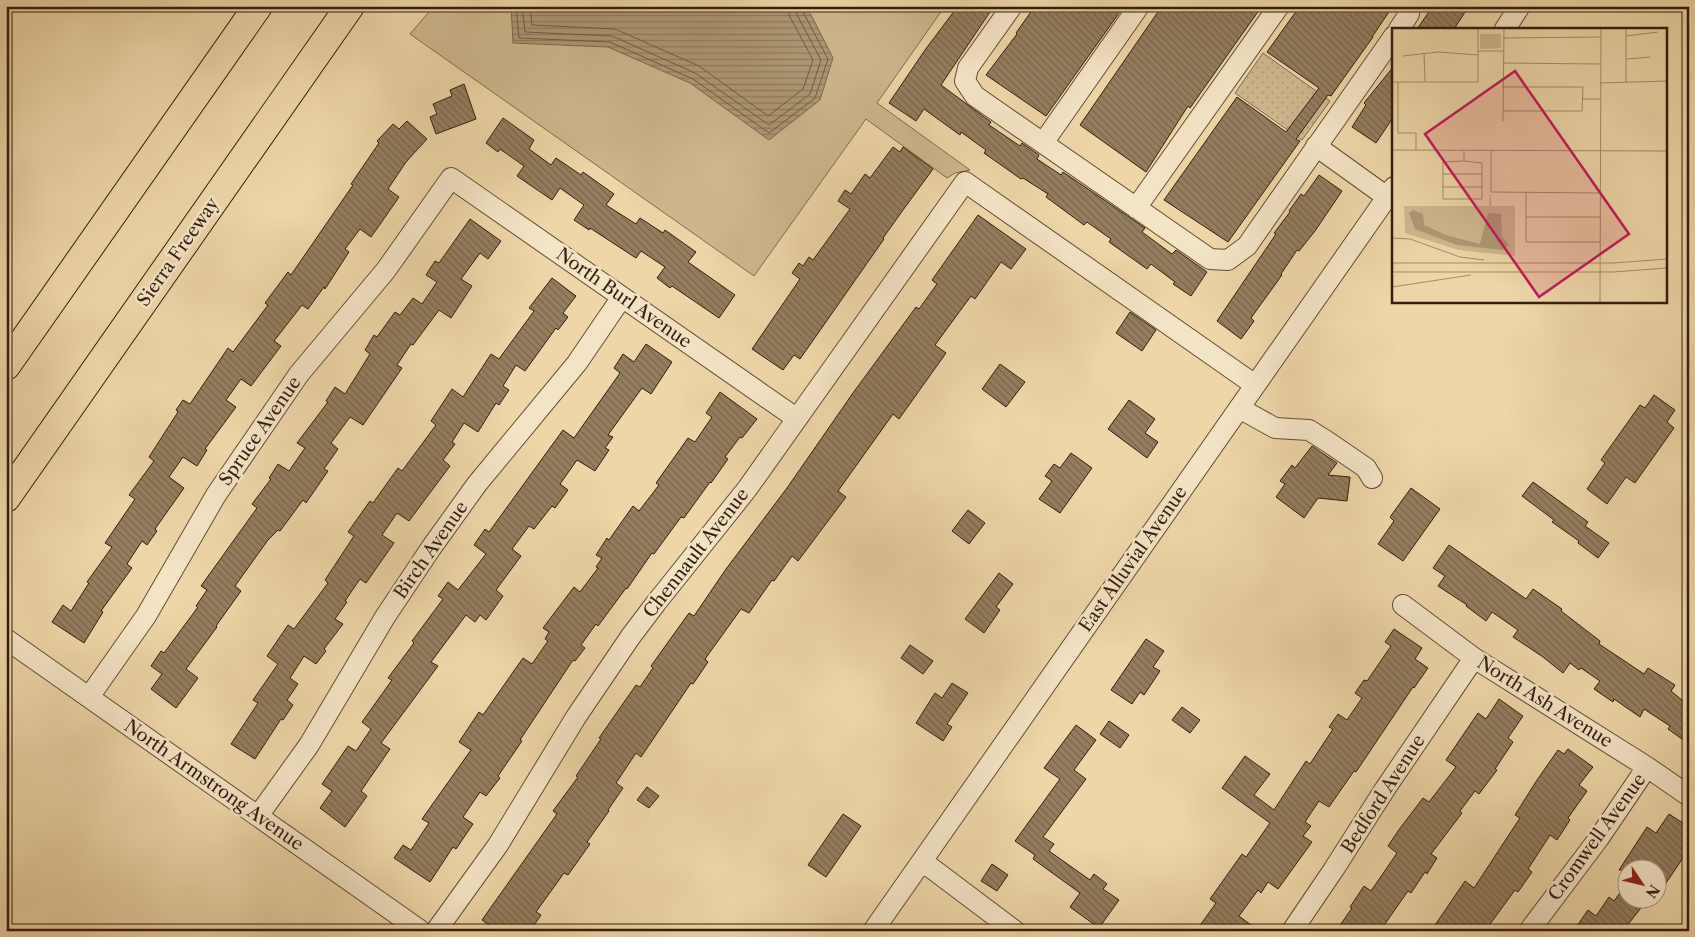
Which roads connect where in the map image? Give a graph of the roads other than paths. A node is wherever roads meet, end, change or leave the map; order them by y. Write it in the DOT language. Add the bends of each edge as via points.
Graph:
graph roads {
  1 [pos="258,6"];
  2 [pos="350,6"];
  3 [pos="1012,6"];
  4 [pos="1139,6"];
  5 [pos="1279,6"];
  6 [pos="1410,6"];
  7 [pos="1520,6"];
  8 [pos="1400,28"];
  9 [pos="1506,28"];
  10 [pos="1392,39"];
  11 [pos="1043,143"];
  12 [pos="1316,146"];
  13 [pos="451,178"];
  14 [pos="1390,192"];
  15 [pos="1136,208"];
  16 [pos="622,297"];
  17 [pos="6,366"];
  18 [pos="1255,385"];
  19 [pos="1239,408"];
  20 [pos="796,418"];
  21 [pos="1372,478"];
  22 [pos="6,498"];
  23 [pos="1403,605"];
  24 [pos="6,639"];
  25 [pos="1474,658"];
  26 [pos="89,697"];
  27 [pos="1647,767"];
  28 [pos="1689,796"];
  29 [pos="258,816"];
  30 [pos="922,861"];
  31 [pos="422,931"];
  32 [pos="436,931"];
  33 [pos="873,931"];
  34 [pos="1015,931"];
  35 [pos="1292,931"];
  36 [pos="1529,931"];
  1 -- 17 [label="highway"];
  2 -- 22 [label="highway, Sierra Freeway"];
  3 -- 11 [label="street" via="968,68 965,81 975,96"];
  4 -- 11 [label="street"];
  5 -- 15 [label="street"];
  6 -- 8 [label="street"];
  7 -- 9 [label="street"];
  10 -- 12 [label="street"];
  11 -- 15 [label="street"];
  12 -- 14 [label="street"];
  12 -- 15 [label="street" via="1246,246 1228,260 1210,259"];
  13 -- 16 [label="street, North Burl Avenue"];
  13 -- 26 [label="street, Spruce Avenue" via="386,270 294,382 216,495 146,616"];
  14 -- 18 [label="street, East Alluvial Avenue"];
  16 -- 20 [label="street, North Burl Avenue"];
  16 -- 29 [label="street, Birch Avenue" via="576,363 477,484 431,548 385,617 309,745"];
  18 -- 19 [label="street, East Alluvial Avenue"];
  18 -- 20 [label="street, Chennault Avenue" via="965,182"];
  19 -- 21 [label="street" via="1275,428 1309,430 1366,468"];
  19 -- 30 [label="street, East Alluvial Avenue"];
  20 -- 32 [label="street, Chennault Avenue" via="728,514 631,636 563,737 498,845"];
  23 -- 25 [label="street, North Ash Avenue"];
  24 -- 26 [label="street, North Armstrong Avenue"];
  25 -- 27 [label="street, North Ash Avenue"];
  25 -- 35 [label="street, Bedford Avenue"];
  26 -- 29 [label="street, North Armstrong Avenue"];
  27 -- 28 [label="street, North Ash Avenue"];
  27 -- 36 [label="street, Cromwell Avenue" via="1599,838"];
  29 -- 31 [label="street, North Armstrong Avenue"];
  30 -- 33 [label="street, East Alluvial Avenue"];
  30 -- 34 [label="street"];
}
